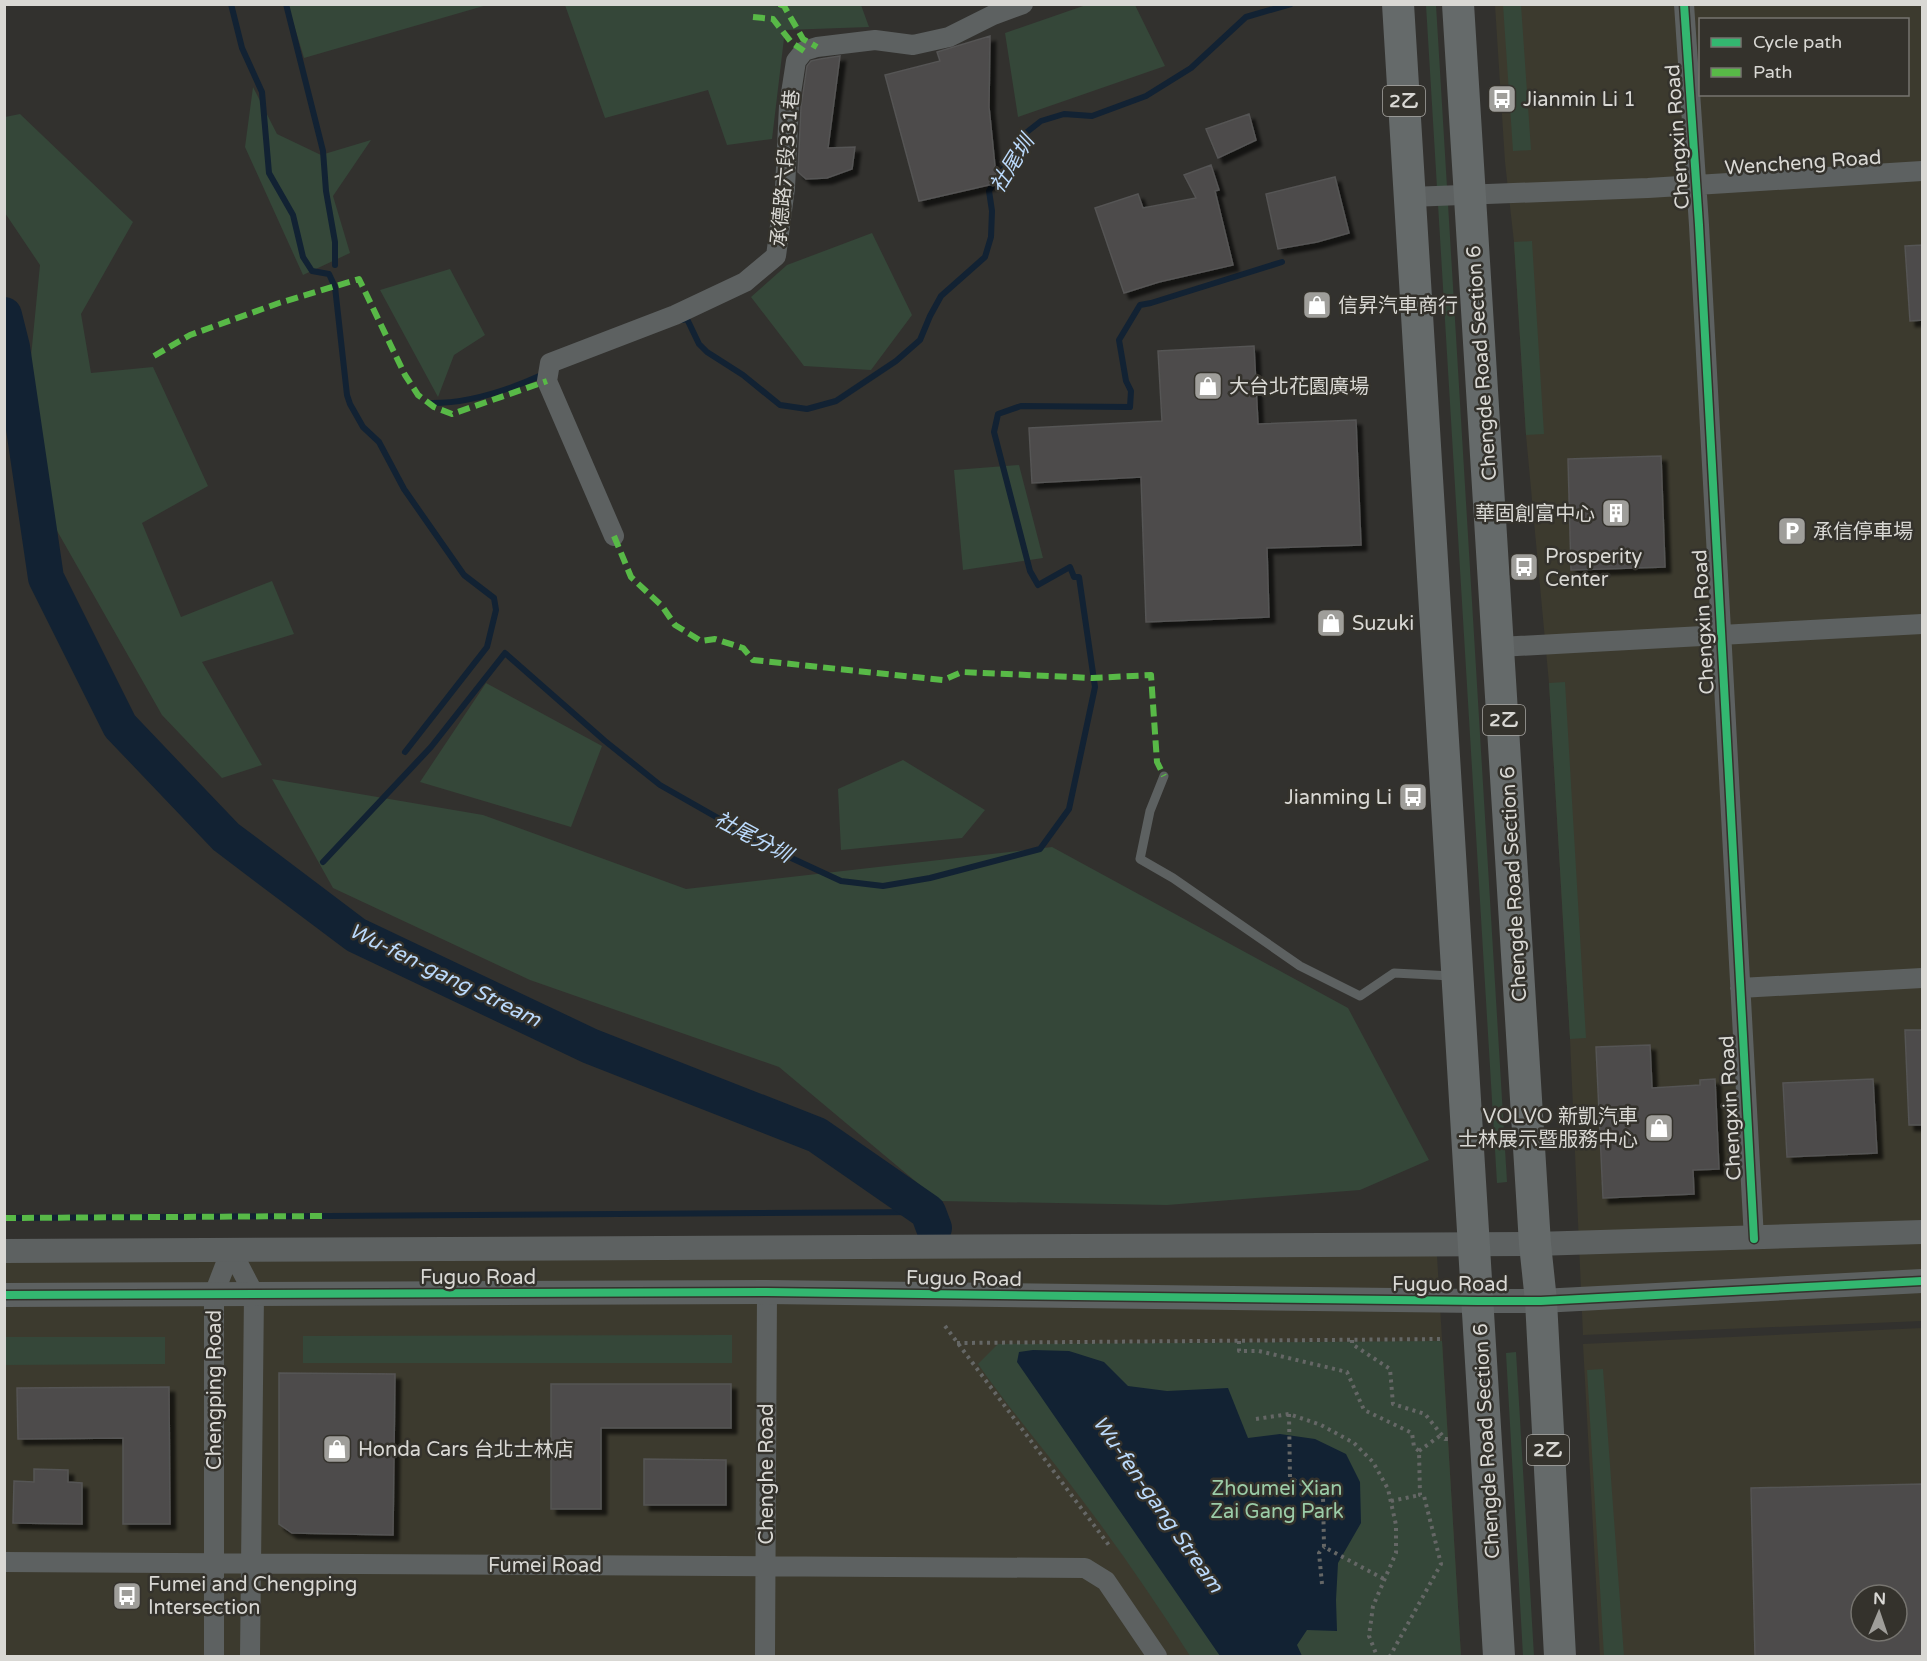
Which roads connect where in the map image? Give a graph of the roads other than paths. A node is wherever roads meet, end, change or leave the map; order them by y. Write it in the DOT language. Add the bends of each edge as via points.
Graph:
graph roads {
  1 [pos="1023,4"];
  2 [pos="1398,4"];
  3 [pos="1458,4"];
  4 [pos="1684,4"];
  5 [pos="1923,171"];
  6 [pos="1696,185"];
  7 [pos="1470,196"];
  8 [pos="1410,197"];
  9 [pos="614,536"];
  10 [pos="1923,624"];
  11 [pos="1720,634"];
  12 [pos="1499,648"];
  13 [pos="1164,776"];
  14 [pos="1458,976"];
  15 [pos="1923,978"];
  16 [pos="1740,988"];
  17 [pos="1923,1232"];
  18 [pos="1754,1239"];
  19 [pos="1474,1244"];
  20 [pos="1535,1244"];
  21 [pos="231,1250"];
  22 [pos="4,1251"];
  23 [pos="1923,1281"];
  24 [pos="767,1292"];
  25 [pos="214,1294"];
  26 [pos="254,1294"];
  27 [pos="4,1296"];
  28 [pos="1477,1301"];
  29 [pos="1541,1301"];
  30 [pos="4,1562"];
  31 [pos="214,1564"];
  32 [pos="251,1564"];
  33 [pos="765,1566"];
  34 [pos="214,1656"];
  35 [pos="250,1656"];
  36 [pos="765,1656"];
  37 [pos="1156,1656"];
  38 [pos="1499,1656"];
  39 [pos="1560,1656"];
  1 -- 9 [label="street, 承德路六段331巷" via="949,38 913,45 875,40 804,51 796,61 789,106 785,188 776,256 745,282 675,315 550,363 547,381"];
  2 -- 8 [label="main road, Chengde Road Section 6 / 2乙"];
  3 -- 7 [label="main road, Chengde Road Section 6 / 2乙"];
  4 -- 6 [label="street, Chengxin Road"];
  5 -- 6 [label="street, Wencheng Road"];
  6 -- 7 [label="street, Wencheng Road"];
  6 -- 11 [label="street, Chengxin Road"];
  7 -- 8 [label="street, Wencheng Road"];
  7 -- 12 [label="main road, Chengde Road Section 6 / 2乙"];
  8 -- 14 [label="main road, Chengde Road Section 6 / 2乙"];
  10 -- 11 [label="street"];
  11 -- 12 [label="street"];
  11 -- 16 [label="street, Chengxin Road"];
  12 -- 20 [label="main road, Chengde Road Section 6 / 2乙"];
  13 -- 14 [label="lane" via="1150,811 1140,859 1300,966 1360,996 1394,973"];
  14 -- 19 [label="main road, Chengde Road Section 6 / 2乙"];
  15 -- 16 [label="street"];
  16 -- 18 [label="street, Chengxin Road"];
  17 -- 18 [label="street, Fuguo Road"];
  18 -- 20 [label="street, Fuguo Road"];
  19 -- 20 [label="street, Fuguo Road"];
  19 -- 21 [label="street, Fuguo Road"];
  19 -- 28 [label="main road, Chengde Road Section 6 / 2乙"];
  20 -- 29 [label="main road, Chengde Road Section 6 / 2乙"];
  21 -- 22 [label="street, Fuguo Road"];
  21 -- 25 [label="street, Chengping Road"];
  21 -- 26 [label="street, Chengping Road"];
  23 -- 29 [label="street, Fuguo Road"];
  24 -- 26 [label="street, Fuguo Road"];
  24 -- 28 [label="street, Fuguo Road"];
  24 -- 33 [label="street, Chenghe Road"];
  25 -- 26 [label="street, Fuguo Road"];
  25 -- 27 [label="street, Fuguo Road"];
  25 -- 31 [label="street, Chengping Road"];
  26 -- 32 [label="street, Chengping Road"];
  28 -- 29 [label="street, Fuguo Road"];
  28 -- 38 [label="main road, Chengde Road Section 6 / 2乙"];
  29 -- 39 [label="main road, Chengde Road Section 6 / 2乙"];
  30 -- 31 [label="street, Fumei Road"];
  31 -- 32 [label="street, Fumei Road"];
  31 -- 34 [label="street, Chengping Road"];
  32 -- 33 [label="street, Fumei Road"];
  32 -- 35 [label="street, Chengping Road"];
  33 -- 36 [label="street, Chenghe Road"];
  33 -- 37 [label="street, Fumei Road" via="1085,1568 1106,1581"];
}
